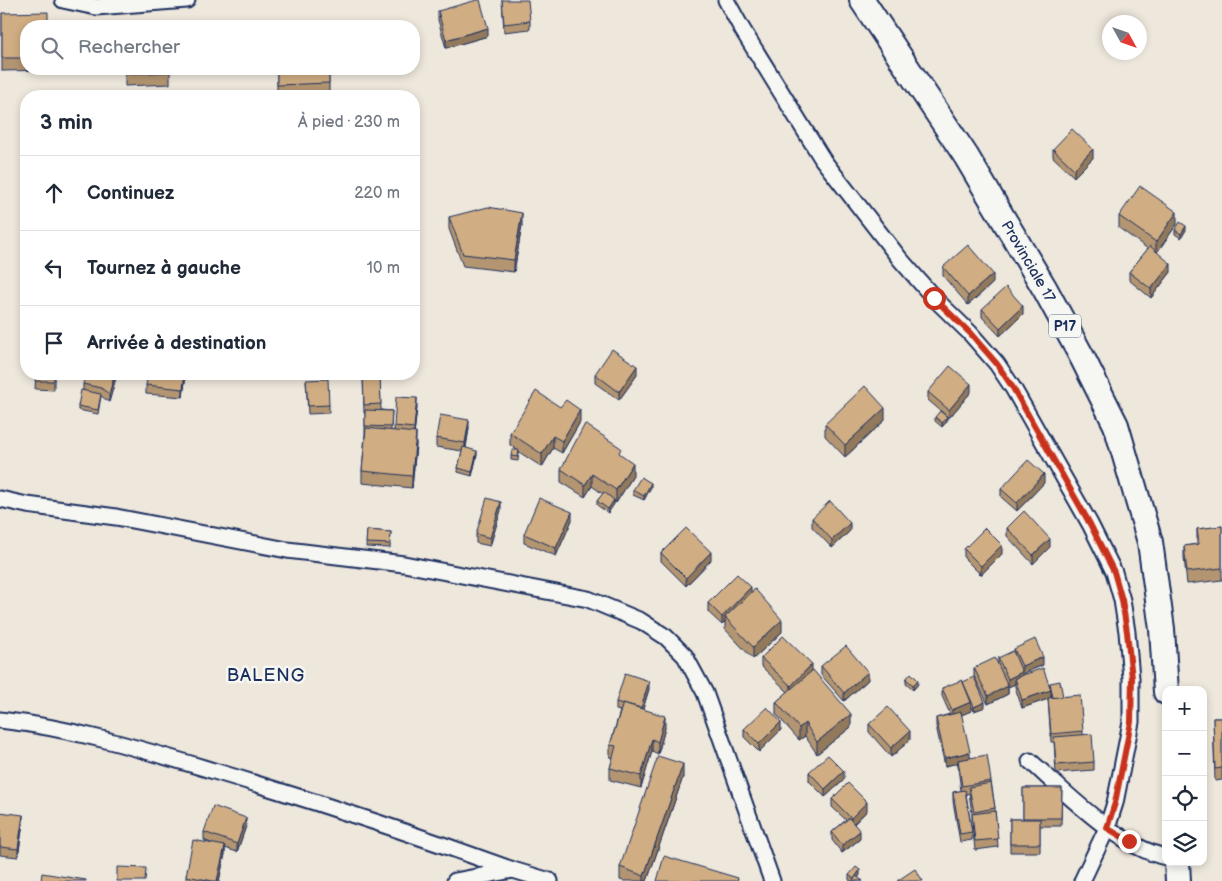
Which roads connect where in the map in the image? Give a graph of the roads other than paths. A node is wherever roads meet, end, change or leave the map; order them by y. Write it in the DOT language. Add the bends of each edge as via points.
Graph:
graph roads {
  1 [pos="64,0"];
  2 [pos="187,0"];
  3 [pos="726,0"];
  4 [pos="862,0"];
  5 [pos="0,499"];
  6 [pos="1166,686"];
  7 [pos="0,720"];
  8 [pos="1030,761"];
  9 [pos="1107,828"];
  10 [pos="1162,856"];
  11 [pos="1177,866"];
  12 [pos="513,870"];
  13 [pos="455,881"];
  14 [pos="550,881"];
  15 [pos="772,881"];
  16 [pos="1082,881"];
  17 [pos="1178,881"];
  1 -- 2 [label="street" via="96,7"];
  3 -- 9 [label="street" via="823,160 900,259 997,364 1090,524 1114,572 1127,632 1132,678 1131,722"];
  4 -- 6 [label="main road, Provinciale 17 / P17" via="966,156 1078,348 1116,425 1150,542 1162,629"];
  5 -- 15 [label="street" via="116,517 288,550 404,564 588,599 641,621 666,637 685,656 705,693"];
  7 -- 12 [label="street" via="28,723 130,746 300,796"];
  8 -- 9 [label="street"];
  9 -- 10 [label="street" via="1152,854"];
  9 -- 16 [label="street"];
  11 -- 17 [label="main road"];
  12 -- 13 [label="street"];
  12 -- 14 [label="street"];
}
